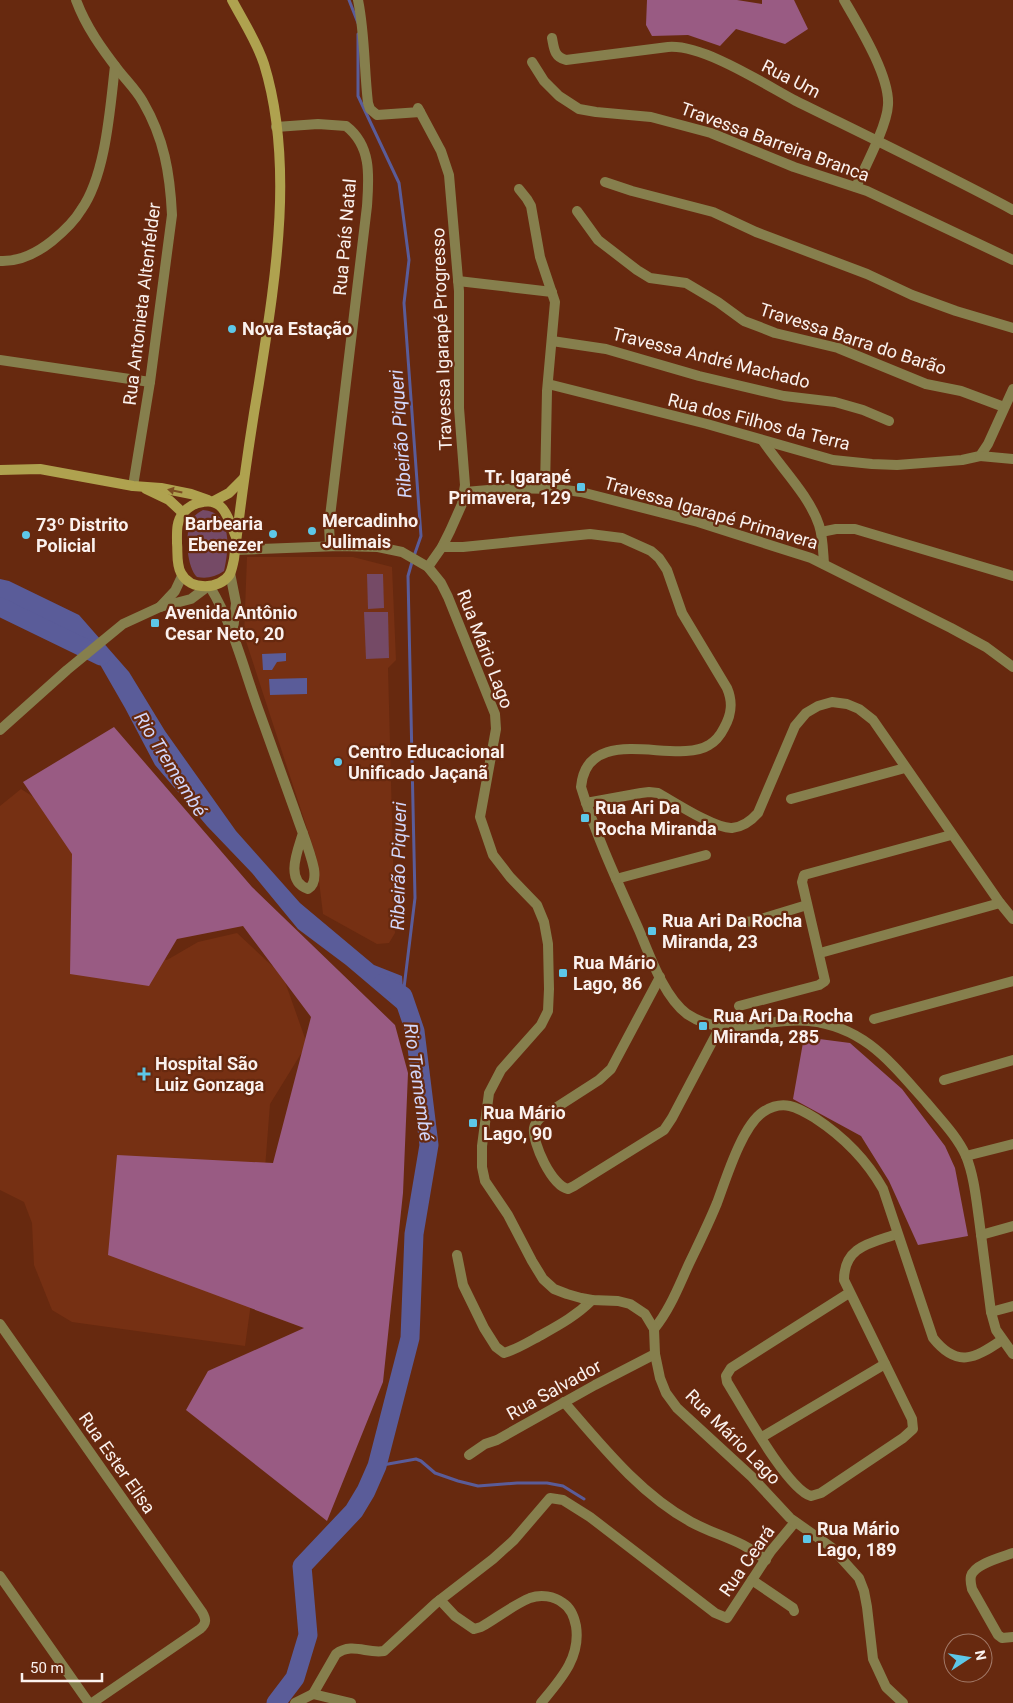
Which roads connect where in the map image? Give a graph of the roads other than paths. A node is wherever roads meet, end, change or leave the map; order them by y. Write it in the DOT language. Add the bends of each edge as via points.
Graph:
graph roads {
  1 [pos="76,0"];
  2 [pos="234,0"];
  3 [pos="358,0"];
  4 [pos="844,0"];
  5 [pos="552,38"];
  6 [pos="532,62"];
  7 [pos="115,66"];
  8 [pos="276,127"];
  9 [pos="877,140"];
  10 [pos="604,182"];
  11 [pos="856,188"];
  12 [pos="519,189"];
  13 [pos="1013,210"];
  14 [pos="577,211"];
  15 [pos="1013,260"];
  16 [pos="0,261"];
  17 [pos="458,281"];
  18 [pos="552,292"];
  19 [pos="1013,328"];
  20 [pos="552,341"];
  21 [pos="0,360"];
  22 [pos="150,382"];
  23 [pos="548,384"];
  24 [pos="1013,389"];
  25 [pos="1004,406"];
  26 [pos="890,421"];
  27 [pos="763,441"];
  28 [pos="980,456"];
  29 [pos="1013,459"];
  30 [pos="0,470"];
  31 [pos="244,478"];
  32 [pos="137,486"];
  33 [pos="545,488"];
  34 [pos="465,492"];
  35 [pos="211,501"];
  36 [pos="183,513"];
  37 [pos="821,532"];
  38 [pos="236,537"];
  39 [pos="330,546"];
  40 [pos="442,547"];
  41 [pos="235,550"];
  42 [pos="824,564"];
  43 [pos="426,566"];
  44 [pos="230,573"];
  45 [pos="182,576"];
  46 [pos="1013,576"];
  47 [pos="209,587"];
  48 [pos="160,607"];
  49 [pos="233,632"];
  50 [pos="1013,667"];
  51 [pos="0,730"];
  52 [pos="905,768"];
  53 [pos="790,799"];
  54 [pos="586,803"];
  55 [pos="302,833"];
  56 [pos="952,835"];
  57 [pos="706,855"];
  58 [pos="616,879"];
  59 [pos="1000,904"];
  60 [pos="807,905"];
  61 [pos="1013,919"];
  62 [pos="745,922"];
  63 [pos="820,953"];
  64 [pos="660,976"];
  65 [pos="1013,981"];
  66 [pos="739,1006"];
  67 [pos="874,1019"];
  68 [pos="720,1026"];
  69 [pos="1013,1060"];
  70 [pos="944,1080"];
  71 [pos="1013,1144"];
  72 [pos="966,1156"];
  73 [pos="1013,1226"];
  74 [pos="897,1234"];
  75 [pos="981,1235"];
  76 [pos="458,1255"];
  77 [pos="849,1292"];
  78 [pos="592,1300"];
  79 [pos="1013,1306"];
  80 [pos="991,1312"];
  81 [pos="0,1324"];
  82 [pos="654,1329"];
  83 [pos="1002,1340"];
  84 [pos="655,1354"];
  85 [pos="1013,1354"];
  86 [pos="885,1364"];
  87 [pos="564,1402"];
  88 [pos="762,1438"];
  89 [pos="469,1454"];
  90 [pos="796,1522"];
  91 [pos="1013,1553"];
  92 [pos="766,1560"];
  93 [pos="0,1576"];
  94 [pos="752,1580"];
  95 [pos="440,1600"];
  96 [pos="794,1611"];
  97 [pos="1013,1637"];
  98 [pos="313,1694"];
  99 [pos="91,1703"];
  100 [pos="295,1703"];
  101 [pos="351,1703"];
  102 [pos="541,1703"];
  103 [pos="903,1703"];
  1 -- 7 [label="street, Rua Antonieta Altenfelder" via="83,19"];
  2 -- 8 [label="main road" via="264,63"];
  3 -- 17 [label="street, Travessa Igarapé Progresso" via="370,109 377,115 419,110 450,175"];
  4 -- 9 [label="street" via="887,87 887,114"];
  5 -- 9 [label="street, Rua Um" via="556,54 566,60 677,46 691,49"];
  6 -- 11 [label="street, Travessa Barreira Branca" via="559,96 579,108 676,123"];
  7 -- 16 [label="street" via="102,156 82,210 62,233 43,248 25,258"];
  7 -- 22 [label="street, Rua Antonieta Altenfelder" via="142,100 153,121 164,150 171,188 172,215"];
  8 -- 31 [label="main road" via="278,232 266,341"];
  8 -- 39 [label="street, Rua País Natal" via="346,126 359,139 368,165 366,216 329,525"];
  9 -- 11 [label="street"];
  9 -- 13 [label="street, Rua Um"];
  10 -- 19 [label="street" via="713,212 912,295"];
  11 -- 15 [label="street, Travessa Barreira Branca"];
  12 -- 18 [label="street" via="530,206 540,257"];
  14 -- 25 [label="street, Travessa Barra do Barão" via="598,240 650,278 686,283 744,321 775,333 838,348 926,384 961,391"];
  17 -- 18 [label="street"];
  17 -- 34 [label="street, Travessa Igarapé Progresso" via="459,408"];
  18 -- 20 [label="street" via="555,302"];
  20 -- 23 [label="street"];
  20 -- 26 [label="street, Travessa André Machado" via="606,350 770,393 835,402"];
  21 -- 22 [label="street"];
  22 -- 32 [label="street, Rua Antonieta Altenfelder"];
  23 -- 27 [label="street, Rua dos Filhos da Terra"];
  23 -- 33 [label="street"];
  24 -- 25 [label="street"];
  25 -- 28 [label="street"];
  27 -- 28 [label="street, Rua dos Filhos da Terra" via="833,460 864,464 934,462"];
  27 -- 37 [label="street" via="809,504"];
  28 -- 29 [label="street, Rua dos Filhos da Terra"];
  30 -- 32 [label="main road" via="40,469"];
  31 -- 35 [label="main road" via="229,493"];
  31 -- 38 [label="main road"];
  35 -- 32 [label="main road, one-way" via="168,489"];
  32 -- 36 [label="main road" via="169,500"];
  33 -- 34 [label="street, Travessa Igarapé Primavera"];
  33 -- 42 [label="street, Travessa Igarapé Primavera" via="581,492 673,515"];
  34 -- 40 [label="street, Travessa Igarapé Progresso"];
  35 -- 36 [label="main road" via="194,504"];
  35 -- 38 [label="main road" via="219,504 225,512"];
  36 -- 45 [label="main road" via="177,526 178,566"];
  37 -- 42 [label="street"];
  37 -- 46 [label="street" via="836,528 855,529"];
  38 -- 41 [label="main road"];
  39 -- 41 [label="street, Rua Mário Lago"];
  39 -- 43 [label="street, Rua Mário Lago" via="378,547 402,552"];
  40 -- 43 [label="street, Travessa Igarapé Progresso"];
  40 -- 54 [label="street" via="608,535 651,551 667,570 682,613 728,688 731,697 729,719 720,735 700,748 634,748 598,757 582,777 580,787"];
  41 -- 44 [label="main road"];
  42 -- 50 [label="street, Travessa Igarapé Primavera" via="977,642"];
  43 -- 78 [label="street, Rua Mário Lago" via="440,583 451,605 495,714 496,729 480,817 485,834 493,855 536,905 544,922 548,944 548,1011 541,1025 501,1070 489,1093 482,1146 485,1181 543,1279 566,1294"];
  44 -- 47 [label="main road"];
  44 -- 49 [label="street" via="236,603"];
  45 -- 47 [label="main road" via="189,582"];
  45 -- 48 [label="street" via="175,591"];
  47 -- 48 [label="street" via="191,600"];
  47 -- 49 [label="street"];
  48 -- 51 [label="street" via="123,624"];
  49 -- 55 [label="street"];
  52 -- 53 [label="street"];
  52 -- 54 [label="street" via="873,720 859,709 832,702 806,713 795,726 758,813 740,826 730,828 710,822 658,793"];
  52 -- 56 [label="street"];
  54 -- 58 [label="street"];
  56 -- 59 [label="street"];
  56 -- 60 [label="street" via="804,875 802,882"];
  57 -- 58 [label="street"];
  58 -- 64 [label="street"];
  59 -- 61 [label="street"];
  59 -- 63 [label="street"];
  60 -- 62 [label="street"];
  60 -- 63 [label="street"];
  63 -- 66 [label="street" via="824,982"];
  64 -- 68 [label="street" via="677,1004 688,1014"];
  64 -- 68 [label="street" via="612,1069 536,1122 534,1135 548,1169 559,1184 568,1189 574,1186 664,1130"];
  65 -- 67 [label="street"];
  68 -- 72 [label="street" via="737,1028 808,1020 848,1031 886,1057 944,1122"];
  69 -- 70 [label="street"];
  71 -- 72 [label="street"];
  72 -- 75 [label="street"];
  73 -- 75 [label="street"];
  74 -- 77 [label="street" via="866,1245 848,1259 844,1280"];
  74 -- 82 [label="street" via="883,1189 859,1153 827,1126 796,1106 772,1108 762,1113 744,1135 716,1207 668,1309"];
  74 -- 83 [label="street" via="933,1338 941,1348 962,1358 972,1357"];
  75 -- 80 [label="street"];
  76 -- 78 [label="street" via="460,1276 467,1295 496,1348 504,1353 560,1326"];
  77 -- 86 [label="street"];
  77 -- 88 [label="street" via="728,1372 727,1382"];
  78 -- 82 [label="street, Rua Mário Lago" via="630,1304 645,1314"];
  79 -- 80 [label="street"];
  80 -- 83 [label="street"];
  81 -- 99 [label="street, Rua Ester Elisa" via="206,1621 200,1629"];
  82 -- 84 [label="street, Rua Mário Lago"];
  83 -- 85 [label="street"];
  84 -- 87 [label="street, Rua Salvador"];
  84 -- 90 [label="street, Rua Mário Lago" via="660,1378 677,1408"];
  86 -- 88 [label="street"];
  86 -- 88 [label="street" via="912,1419 913,1429 815,1496 807,1495 783,1471"];
  87 -- 89 [label="street, Rua Salvador"];
  87 -- 92 [label="street" via="644,1489 691,1522 748,1546"];
  90 -- 92 [label="street, Rua Ceará"];
  90 -- 103 [label="street, Rua Mário Lago" via="831,1547 858,1578 868,1607 873,1659 886,1687"];
  91 -- 97 [label="street" via="976,1568 971,1583 998,1635"];
  92 -- 94 [label="street, Rua Ceará"];
  93 -- 99 [label="street"];
  94 -- 95 [label="street, Rua Ceará" via="727,1618 702,1603 590,1517 562,1500 550,1498 514,1540"];
  94 -- 96 [label="street"];
  95 -- 98 [label="street" via="384,1651 351,1648 336,1654"];
  95 -- 102 [label="street" via="474,1629 530,1598 551,1597 566,1605 575,1619 576,1647 564,1674"];
  98 -- 100 [label="street"];
  98 -- 101 [label="street"];
}
